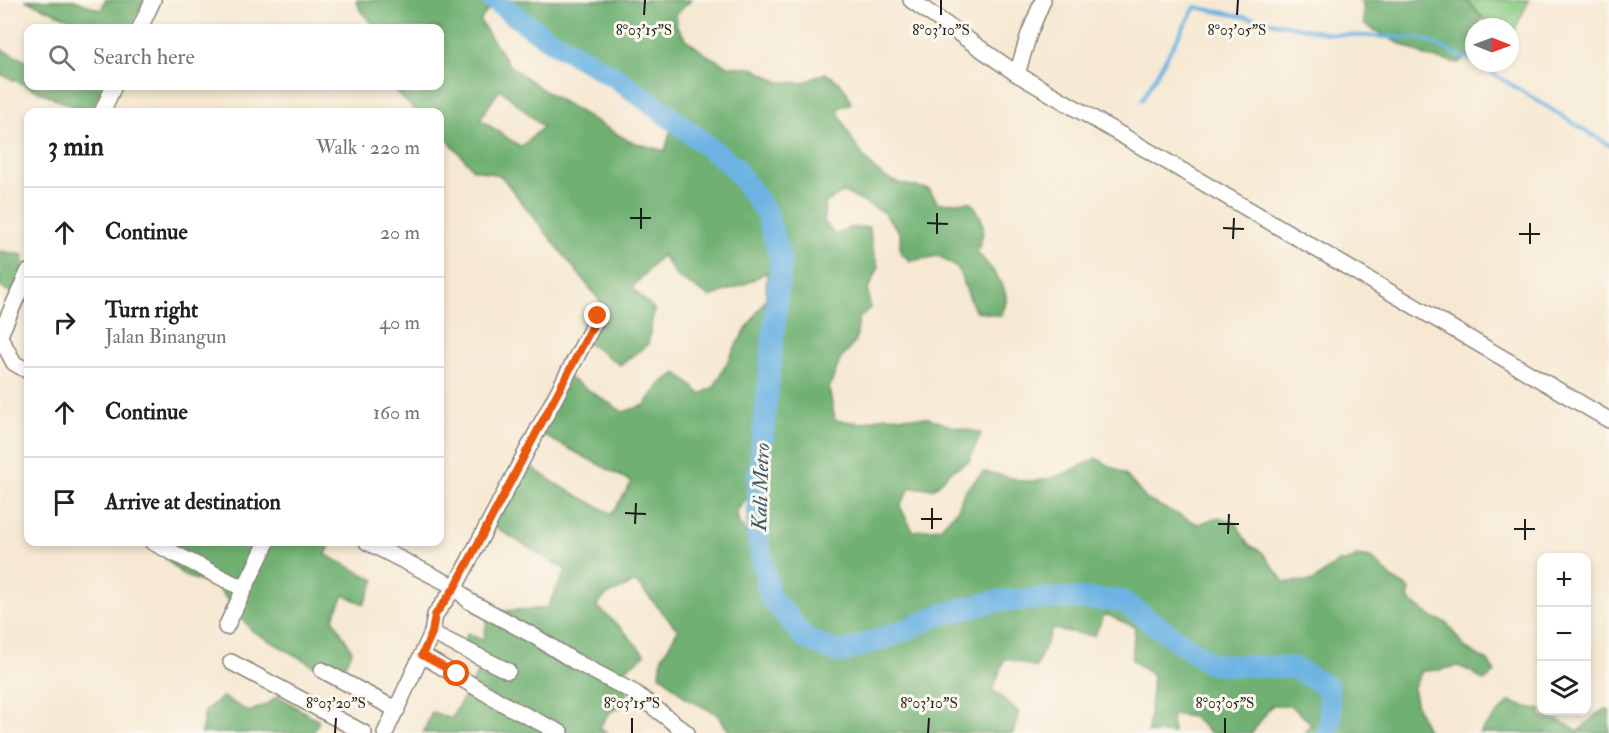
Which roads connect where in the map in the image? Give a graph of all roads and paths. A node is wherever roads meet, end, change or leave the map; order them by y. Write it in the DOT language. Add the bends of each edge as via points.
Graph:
graph roads {
  1 [pos="153,0"];
  2 [pos="911,0"];
  3 [pos="1043,0"];
  4 [pos="142,24"];
  5 [pos="1017,75"];
  6 [pos="112,90"];
  7 [pos="104,108"];
  8 [pos="24,281"];
  9 [pos="598,316"];
  10 [pos="0,336"];
  11 [pos="24,369"];
  12 [pos="1609,420"];
  13 [pos="160,546"];
  14 [pos="265,546"];
  15 [pos="375,546"];
  16 [pos="455,587"];
  17 [pos="244,589"];
  18 [pos="226,627"];
  19 [pos="432,633"];
  20 [pos="422,655"];
  21 [pos="231,662"];
  22 [pos="322,670"];
  23 [pos="508,670"];
  24 [pos="397,710"];
  25 [pos="364,733"];
  26 [pos="385,733"];
  27 [pos="561,733"];
  28 [pos="687,733"];
  1 -- 4 [label="street"];
  2 -- 5 [label="street"];
  3 -- 5 [label="street"];
  5 -- 12 [label="street"];
  6 -- 7 [label="street"];
  8 -- 10 [label="street"];
  9 -- 16 [label="street"];
  10 -- 11 [label="street" via="14,363"];
  13 -- 17 [label="street"];
  14 -- 17 [label="street"];
  15 -- 16 [label="street"];
  16 -- 19 [label="street" via="435,615"];
  16 -- 28 [label="street" via="469,601 635,693"];
  17 -- 18 [label="street"];
  19 -- 20 [label="street"];
  19 -- 23 [label="street"];
  20 -- 24 [label="street"];
  20 -- 27 [label="street" via="508,707"];
  21 -- 25 [label="street"];
  22 -- 24 [label="street"];
  24 -- 26 [label="street"];
}
